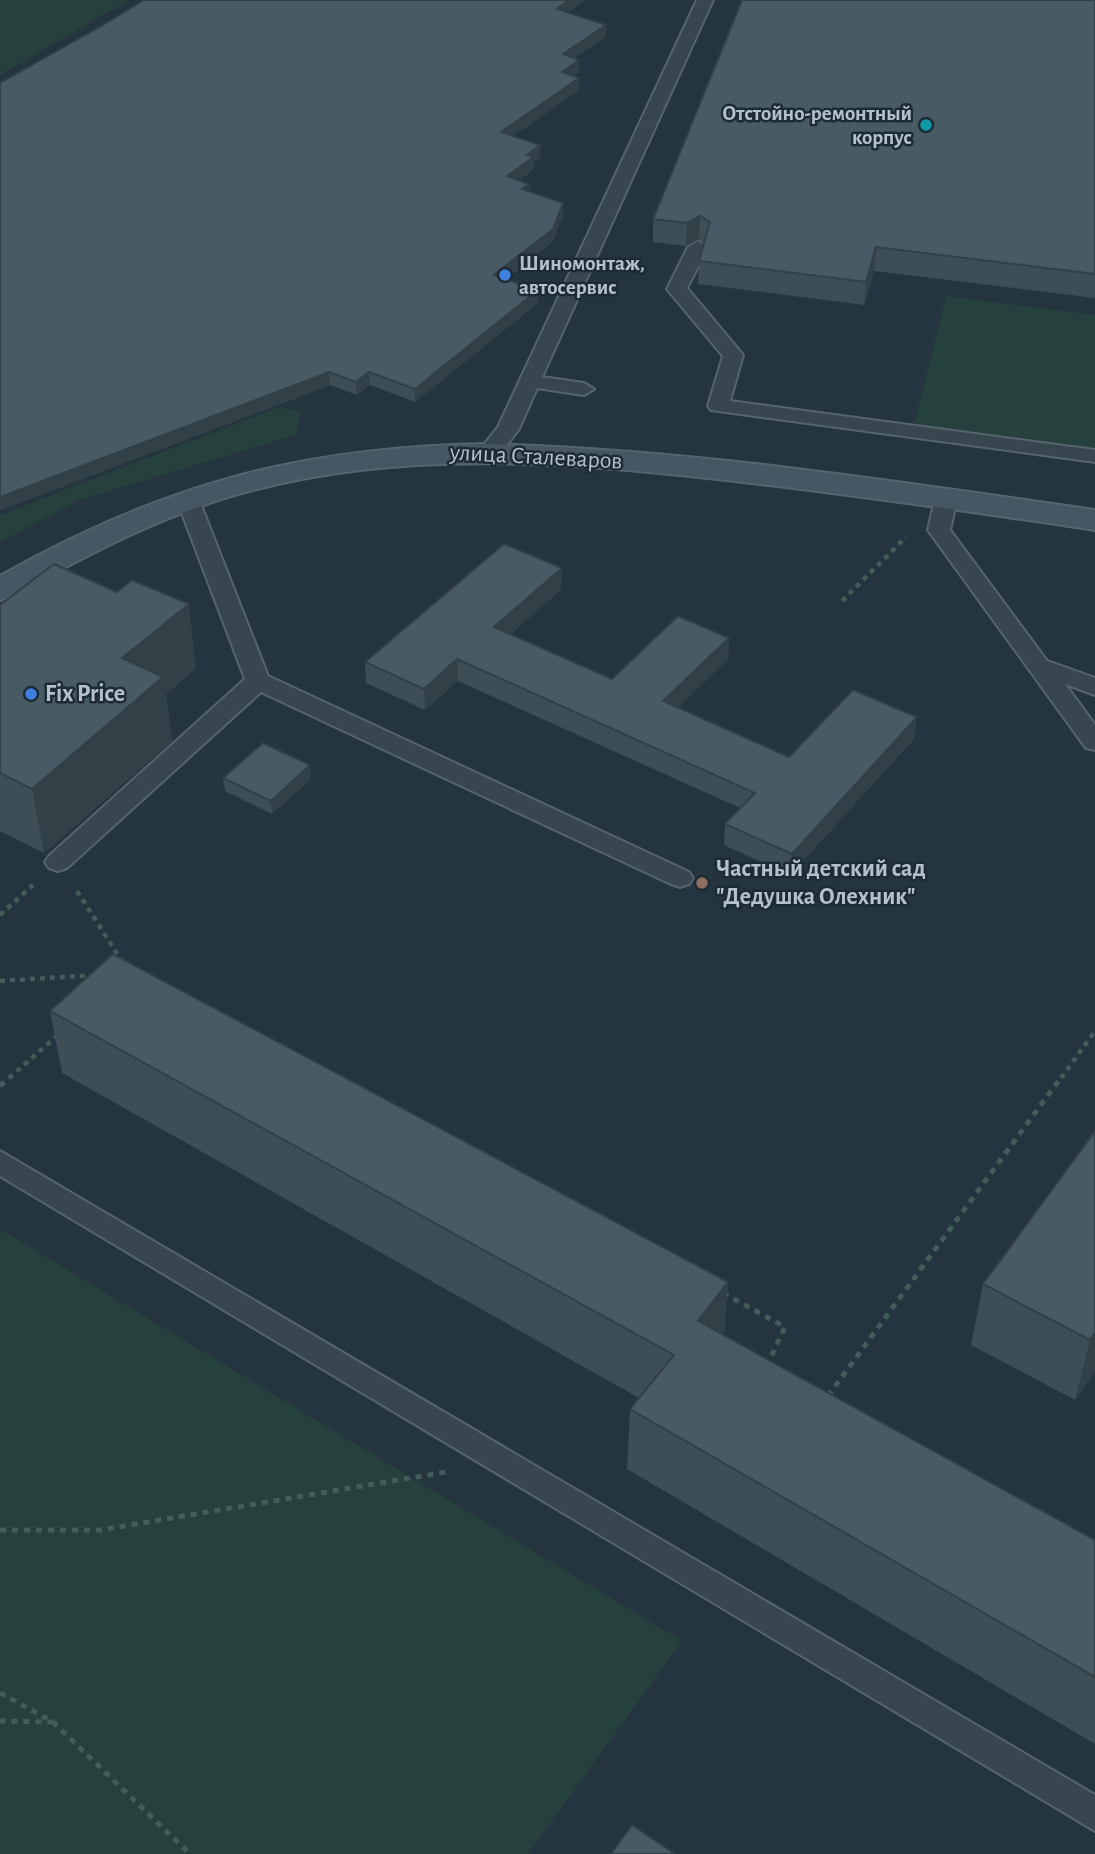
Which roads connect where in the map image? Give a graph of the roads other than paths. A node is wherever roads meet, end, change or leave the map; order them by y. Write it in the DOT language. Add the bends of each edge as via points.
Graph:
graph roads {
  1 [pos="705,0"];
  2 [pos="698,247"];
  3 [pos="530,381"];
  4 [pos="584,389"];
  5 [pos="490,451"];
  6 [pos="1095,456"];
  7 [pos="946,499"];
  8 [pos="188,500"];
  9 [pos="1095,520"];
  10 [pos="0,590"];
  11 [pos="1039,666"];
  12 [pos="258,681"];
  13 [pos="1095,687"];
  14 [pos="1095,742"];
  15 [pos="58,862"];
  16 [pos="680,878"];
  17 [pos="0,1162"];
  18 [pos="1095,1814"];
  1 -- 3 [label="lane"];
  2 -- 6 [label="lane" via="677,289 733,355 718,406"];
  3 -- 4 [label="lane"];
  3 -- 5 [label="lane" via="508,429"];
  5 -- 7 [label="main road, улица Сталеваров" via="666,464"];
  5 -- 8 [label="main road, улица Сталеваров" via="312,467"];
  7 -- 9 [label="main road, улица Сталеваров"];
  7 -- 11 [label="lane" via="939,530"];
  8 -- 10 [label="main road, улица Сталеваров" via="74,550"];
  8 -- 12 [label="lane"];
  11 -- 13 [label="lane"];
  11 -- 14 [label="lane"];
  12 -- 15 [label="lane"];
  12 -- 16 [label="lane"];
  17 -- 18 [label="lane"];
}
